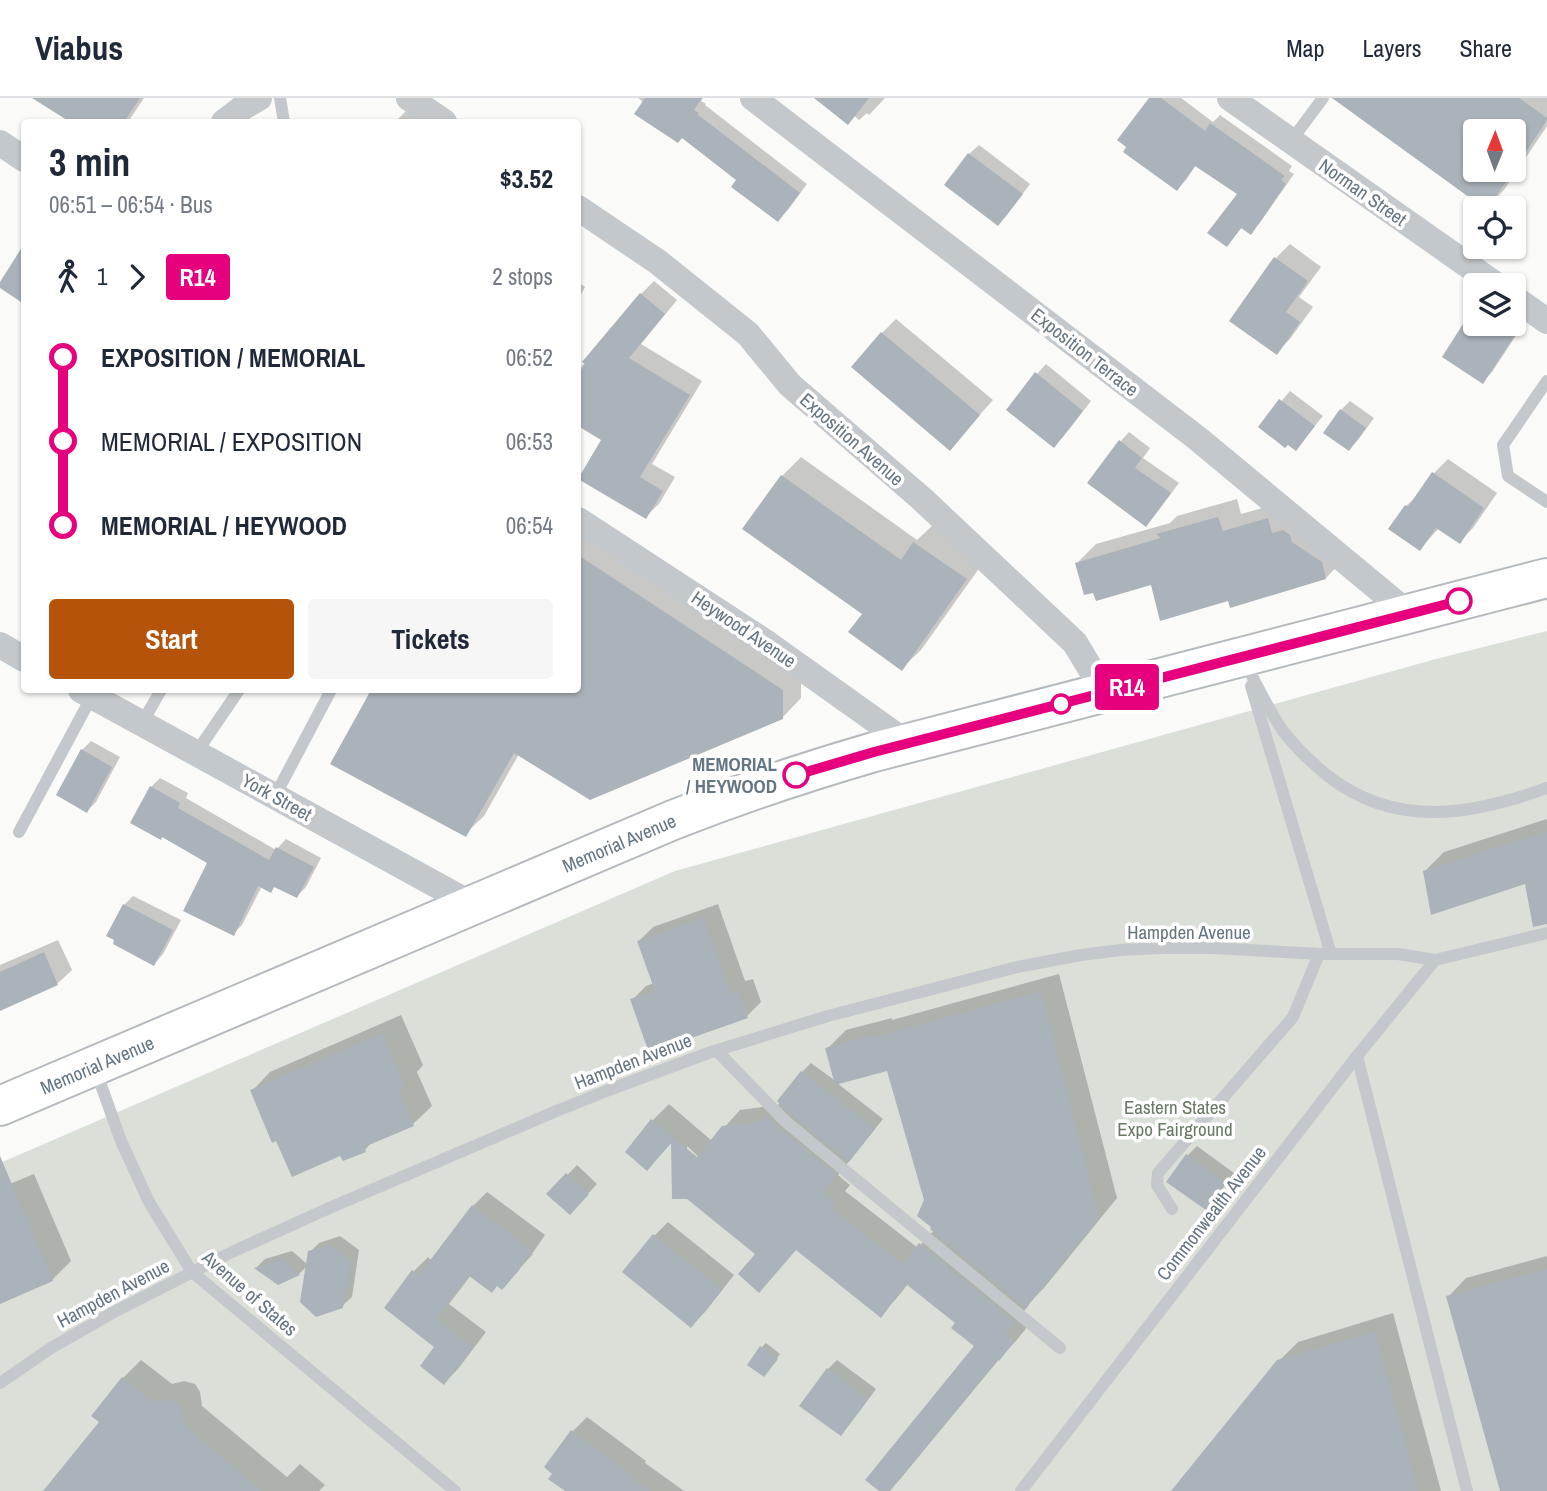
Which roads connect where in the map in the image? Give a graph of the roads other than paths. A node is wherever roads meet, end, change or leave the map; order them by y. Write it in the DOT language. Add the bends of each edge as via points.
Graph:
graph roads {
  1 [pos="259,98"];
  2 [pos="280,98"];
  3 [pos="409,98"];
  4 [pos="753,98"];
  5 [pos="1230,98"];
  6 [pos="1323,98"];
  7 [pos="228,119"];
  8 [pos="284,119"];
  9 [pos="440,119"];
  10 [pos="1291,141"];
  11 [pos="0,143"];
  12 [pos="21,157"];
  13 [pos="581,210"];
  14 [pos="1479,273"];
  15 [pos="1526,306"];
  16 [pos="1547,321"];
  17 [pos="1547,381"];
  18 [pos="1547,502"];
  19 [pos="581,522"];
  20 [pos="1547,578"];
  21 [pos="1409,614"];
  22 [pos="0,645"];
  23 [pos="21,657"];
  24 [pos="1242,657"];
  25 [pos="86,693"];
  26 [pos="159,693"];
  27 [pos="237,693"];
  28 [pos="329,693"];
  29 [pos="1105,693"];
  30 [pos="142,723"];
  31 [pos="908,743"];
  32 [pos="196,753"];
  33 [pos="1547,788"];
  34 [pos="275,796"];
  35 [pos="19,832"];
  36 [pos="473,905"];
  37 [pos="1547,933"];
  38 [pos="1325,954"];
  39 [pos="1435,960"];
  40 [pos="717,1051"];
  41 [pos="1357,1056"];
  42 [pos="94,1066"];
  43 [pos="0,1106"];
  44 [pos="1172,1209"];
  45 [pos="192,1272"];
  46 [pos="1060,1348"];
  47 [pos="0,1383"];
  48 [pos="455,1491"];
  49 [pos="1021,1491"];
  50 [pos="1466,1491"];
  1 -- 7 [label="street"];
  2 -- 8 [label="lane"];
  3 -- 9 [label="street"];
  4 -- 21 [label="street, Exposition Terrace" via="1198,439"];
  5 -- 10 [label="street, Norman Street"];
  6 -- 10 [label="lane"];
  10 -- 14 [label="street, Norman Street"];
  11 -- 12 [label="street"];
  13 -- 29 [label="street, Exposition Avenue" via="658,262 748,334 790,385 922,499 1075,643"];
  15 -- 16 [label="street"];
  17 -- 18 [label="lane" via="1503,445 1508,476"];
  19 -- 31 [label="street, Heywood Avenue" via="768,644"];
  20 -- 21 [label="main road, Memorial Avenue"];
  21 -- 24 [label="main road, Memorial Avenue"];
  22 -- 23 [label="street"];
  24 -- 29 [label="main road, Memorial Avenue"];
  24 -- 33 [label="lane" via="1285,733 1337,783 1369,801 1405,811 1445,811 1496,804"];
  24 -- 38 [label="lane"];
  25 -- 30 [label="street, York Street"];
  25 -- 35 [label="lane"];
  26 -- 30 [label="lane"];
  27 -- 32 [label="lane"];
  28 -- 34 [label="lane"];
  29 -- 31 [label="main road, Memorial Avenue"];
  30 -- 32 [label="street, York Street"];
  31 -- 36 [label="main road, Memorial Avenue" via="712,804"];
  32 -- 34 [label="street, York Street"];
  34 -- 36 [label="street, York Street"];
  36 -- 42 [label="main road, Memorial Avenue"];
  37 -- 39 [label="lane"];
  38 -- 39 [label="lane, Hampden Avenue" via="1398,954"];
  38 -- 40 [label="lane, Hampden Avenue" via="1160,948 1041,962 828,1016"];
  38 -- 44 [label="lane" via="1293,1017 1158,1173 1157,1185"];
  39 -- 41 [label="lane, Commonwealth Avenue"];
  40 -- 45 [label="lane, Hampden Avenue" via="554,1112"];
  40 -- 46 [label="lane" via="785,1121"];
  41 -- 49 [label="lane, Commonwealth Avenue"];
  41 -- 50 [label="lane"];
  42 -- 43 [label="main road, Memorial Avenue"];
  42 -- 45 [label="lane, Avenue of States" via="149,1202"];
  45 -- 47 [label="lane, Hampden Avenue" via="51,1348"];
  45 -- 48 [label="lane, Avenue of States"];
}
